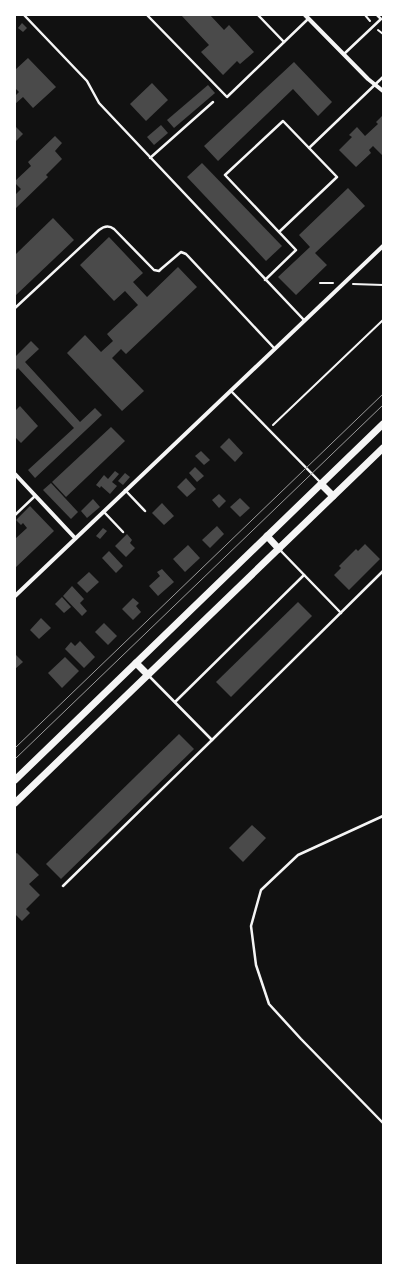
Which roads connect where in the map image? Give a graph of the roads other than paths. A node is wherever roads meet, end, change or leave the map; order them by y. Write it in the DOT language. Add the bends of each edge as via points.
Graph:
graph roads {
  1 [pos="24,15"];
  2 [pos="147,15"];
  3 [pos="258,15"];
  4 [pos="377,15"];
  5 [pos="383,16"];
  6 [pos="307,17"];
  7 [pos="381,19"];
  8 [pos="284,42"];
  9 [pos="344,55"];
  10 [pos="383,77"];
  11 [pos="375,85"];
  12 [pos="383,91"];
  13 [pos="213,102"];
  14 [pos="309,148"];
  15 [pos="150,158"];
  16 [pos="279,232"];
  17 [pos="383,246"];
  18 [pos="265,280"];
  19 [pos="15,308"];
  20 [pos="304,320"];
  21 [pos="274,348"];
  22 [pos="230,390"];
  23 [pos="383,424"];
  24 [pos="383,448"];
  25 [pos="15,474"];
  26 [pos="321,484"];
  27 [pos="126,490"];
  28 [pos="35,496"];
  29 [pos="333,496"];
  30 [pos="145,511"];
  31 [pos="103,512"];
  32 [pos="15,515"];
  33 [pos="123,532"];
  34 [pos="266,536"];
  35 [pos="75,538"];
  36 [pos="278,549"];
  37 [pos="383,571"];
  38 [pos="304,575"];
  39 [pos="15,588"];
  40 [pos="19,593"];
  41 [pos="15,596"];
  42 [pos="341,613"];
  43 [pos="136,663"];
  44 [pos="148,675"];
  45 [pos="175,702"];
  46 [pos="212,740"];
  47 [pos="15,780"];
  48 [pos="15,803"];
  49 [pos="383,816"];
  50 [pos="63,886"];
  51 [pos="383,1123"];
  1 -- 15 [label="lane" via="87,81 99,103"];
  2 -- 8 [label="lane" via="227,97"];
  3 -- 8 [label="lane"];
  4 -- 7 [label="lane"];
  5 -- 7 [label="lane"];
  6 -- 8 [label="lane"];
  6 -- 9 [label="street"];
  7 -- 9 [label="lane"];
  9 -- 11 [label="street"];
  10 -- 11 [label="lane"];
  11 -- 12 [label="street"];
  11 -- 14 [label="lane"];
  13 -- 15 [label="lane"];
  14 -- 16 [label="lane" via="337,177"];
  14 -- 16 [label="lane" via="283,121 225,176"];
  15 -- 18 [label="lane"];
  16 -- 18 [label="lane" via="296,250"];
  17 -- 20 [label="street"];
  18 -- 20 [label="lane"];
  19 -- 21 [label="lane" via="99,230 109,226 156,271 181,252 186,254"];
  20 -- 21 [label="street"];
  21 -- 22 [label="street"];
  22 -- 26 [label="lane"];
  22 -- 27 [label="street"];
  23 -- 26 [label="main road"];
  24 -- 29 [label="main road"];
  25 -- 28 [label="street"];
  26 -- 29 [label="main road"];
  26 -- 34 [label="main road"];
  27 -- 30 [label="lane"];
  27 -- 31 [label="street"];
  28 -- 32 [label="lane"];
  28 -- 35 [label="street"];
  29 -- 36 [label="main road"];
  31 -- 33 [label="lane"];
  31 -- 35 [label="street"];
  34 -- 36 [label="main road"];
  34 -- 43 [label="main road"];
  35 -- 40 [label="street"];
  36 -- 38 [label="lane"];
  36 -- 44 [label="main road"];
  37 -- 42 [label="lane"];
  38 -- 42 [label="lane"];
  38 -- 45 [label="lane"];
  39 -- 40 [label="lane"];
  40 -- 41 [label="street"];
  42 -- 46 [label="lane"];
  43 -- 44 [label="main road"];
  43 -- 47 [label="main road"];
  44 -- 45 [label="lane"];
  44 -- 48 [label="main road"];
  45 -- 46 [label="lane"];
  46 -- 50 [label="lane"];
  49 -- 51 [label="lane" via="298,855 262,890 251,926 256,966 269,1004"];
}
